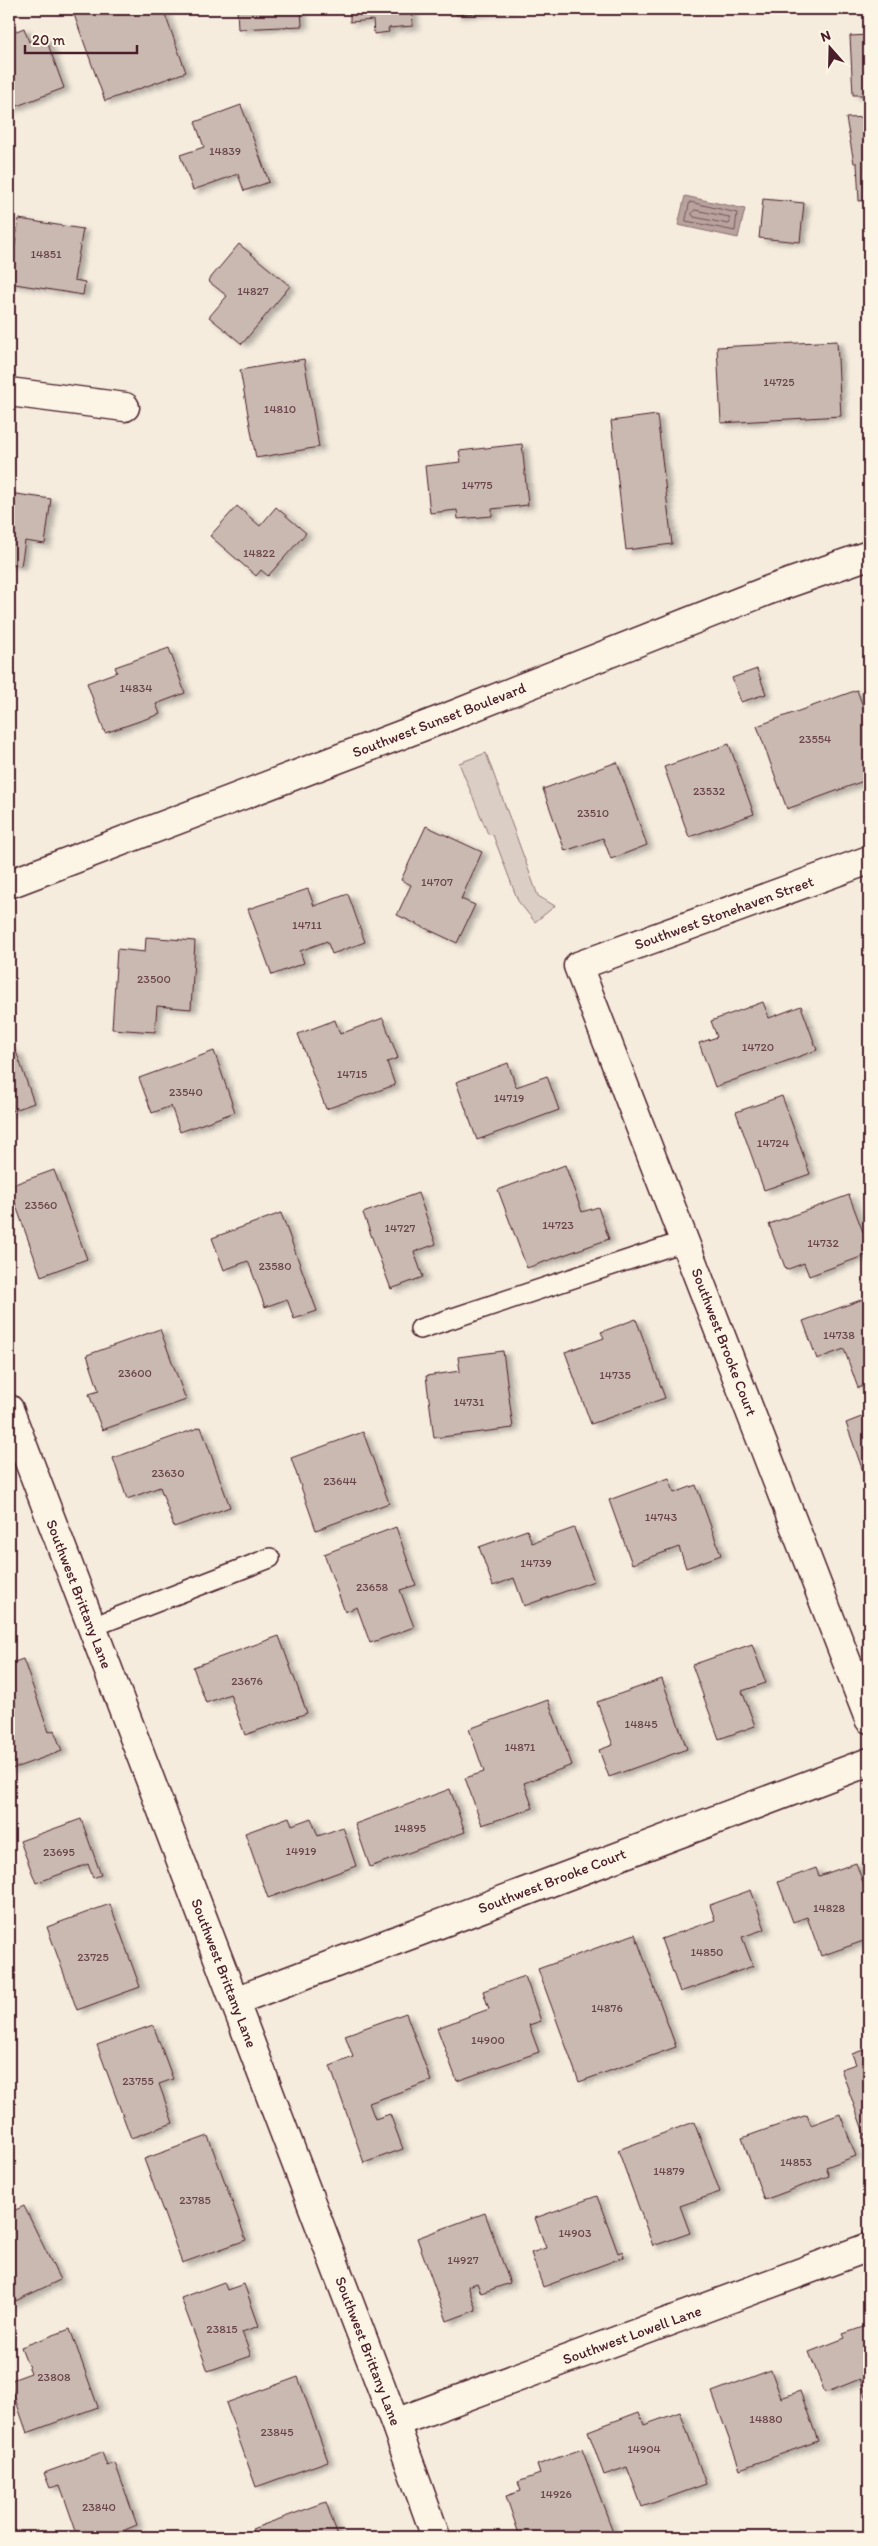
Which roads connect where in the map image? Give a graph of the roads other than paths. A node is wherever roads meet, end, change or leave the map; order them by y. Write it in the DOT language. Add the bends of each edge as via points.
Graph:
graph roads {
  1 [pos="9,392"];
  2 [pos="125,407"];
  3 [pos="869,555"];
  4 [pos="869,860"];
  5 [pos="9,884"];
  6 [pos="578,966"];
  7 [pos="685,1241"];
  8 [pos="420,1329"];
  9 [pos="9,1409"];
  10 [pos="270,1558"];
  11 [pos="92,1627"];
  12 [pos="869,1718"];
  13 [pos="869,1762"];
  14 [pos="235,2000"];
  15 [pos="869,2247"];
  16 [pos="395,2423"];
  17 [pos="436,2537"];
  1 -- 2 [label="street"];
  3 -- 5 [label="street, Southwest Sunset Boulevard" via="768,590 448,717"];
  4 -- 6 [label="street, Southwest Stonehaven Street"];
  6 -- 7 [label="street, Southwest Brooke Court"];
  7 -- 8 [label="lane"];
  7 -- 12 [label="street, Southwest Brooke Court"];
  9 -- 11 [label="street, Southwest Brittany Lane"];
  10 -- 11 [label="lane"];
  11 -- 14 [label="street, Southwest Brittany Lane"];
  13 -- 14 [label="street, Southwest Brooke Court"];
  14 -- 16 [label="street, Southwest Brittany Lane"];
  15 -- 16 [label="street, Southwest Lowell Lane"];
  16 -- 17 [label="street, Southwest Brittany Lane"];
}
